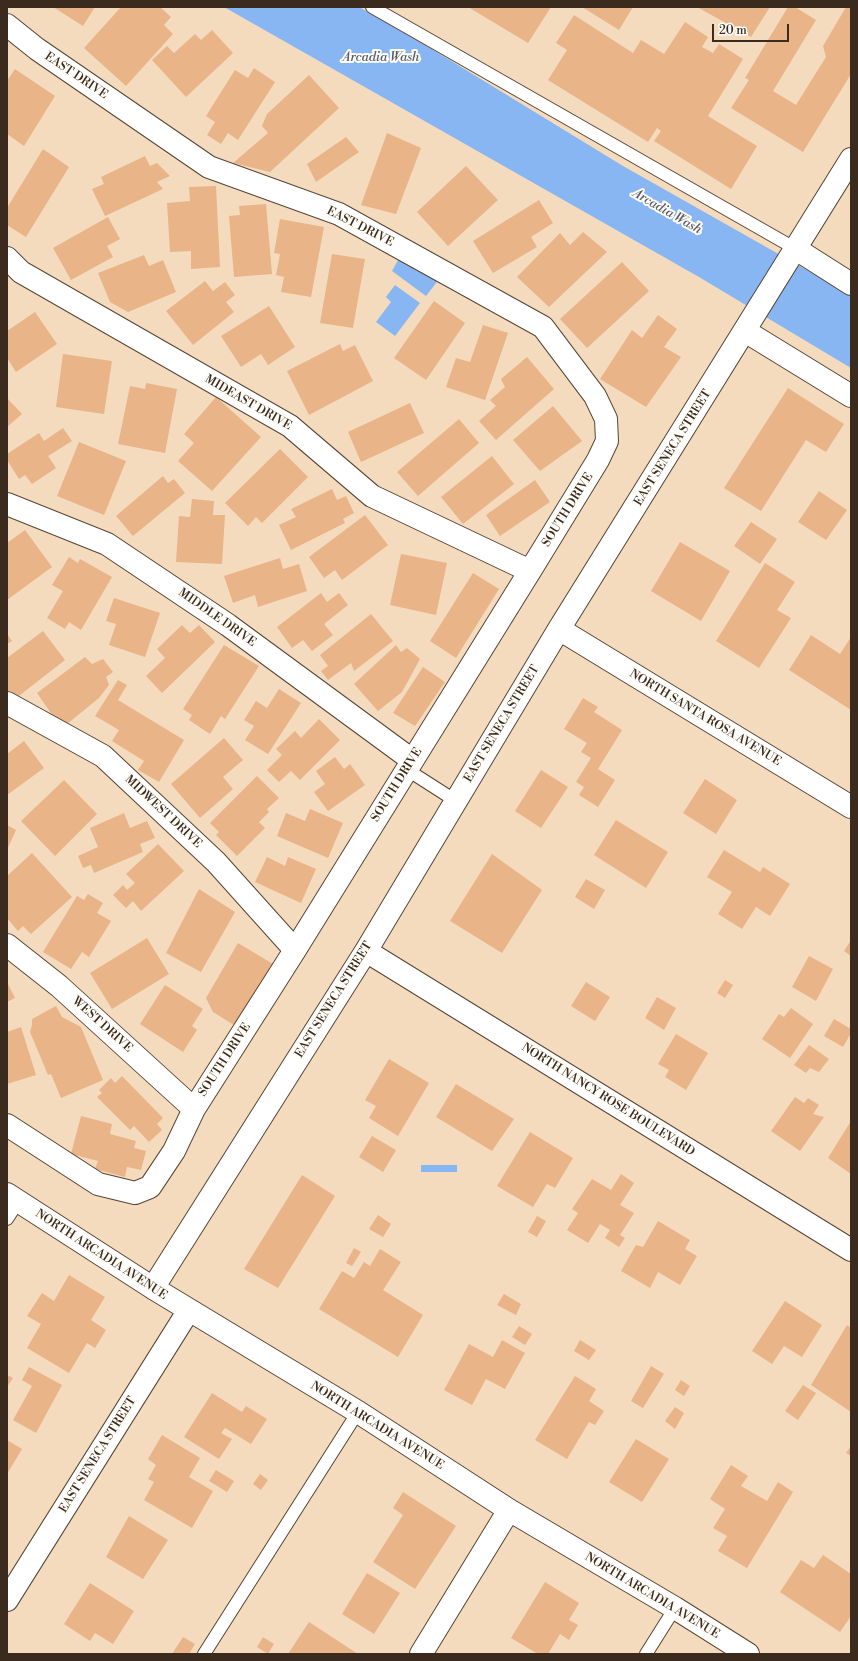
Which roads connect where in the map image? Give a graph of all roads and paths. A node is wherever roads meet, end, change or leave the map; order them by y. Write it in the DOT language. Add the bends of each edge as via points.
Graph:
graph roads {
  1 [pos="372,7"];
  2 [pos="7,25"];
  3 [pos="851,159"];
  4 [pos="793,253"];
  5 [pos="7,258"];
  6 [pos="851,284"];
  7 [pos="748,327"];
  8 [pos="851,396"];
  9 [pos="598,460"];
  10 [pos="7,504"];
  11 [pos="530,571"];
  12 [pos="559,629"];
  13 [pos="7,703"];
  14 [pos="409,765"];
  15 [pos="456,801"];
  16 [pos="851,807"];
  17 [pos="7,945"];
  18 [pos="295,950"];
  19 [pos="366,951"];
  20 [pos="194,1109"];
  21 [pos="7,1125"];
  22 [pos="11,1205"];
  23 [pos="851,1250"];
  24 [pos="153,1288"];
  25 [pos="189,1310"];
  26 [pos="358,1412"];
  27 [pos="509,1510"];
  28 [pos="7,1600"];
  29 [pos="675,1608"];
  30 [pos="204,1654"];
  31 [pos="421,1654"];
  32 [pos="646,1654"];
  33 [pos="748,1654"];
  1 -- 4 [label="lane"];
  2 -- 9 [label="street, EAST DRIVE" via="37,50 209,167 339,214 543,327 594,396 606,419 607,440"];
  3 -- 4 [label="street, EAST SENECA STREET"];
  4 -- 6 [label="street"];
  4 -- 7 [label="street, EAST SENECA STREET"];
  5 -- 11 [label="street, MIDEAST DRIVE" via="21,272 290,426 372,496"];
  7 -- 8 [label="street"];
  7 -- 12 [label="street, EAST SENECA STREET"];
  9 -- 11 [label="street, SOUTH DRIVE"];
  10 -- 14 [label="street, MIDDLE DRIVE" via="107,544 228,625"];
  11 -- 14 [label="street, SOUTH DRIVE"];
  12 -- 15 [label="street, EAST SENECA STREET"];
  12 -- 16 [label="street, NORTH SANTA ROSA AVENUE"];
  13 -- 18 [label="street, MIDWEST DRIVE" via="103,756 216,862"];
  14 -- 15 [label="lane"];
  14 -- 18 [label="street, SOUTH DRIVE"];
  15 -- 19 [label="street, EAST SENECA STREET"];
  17 -- 20 [label="street, WEST DRIVE" via="59,986"];
  18 -- 20 [label="street, SOUTH DRIVE"];
  19 -- 23 [label="street, NORTH NANCY ROSE BOULEVARD"];
  19 -- 24 [label="street, EAST SENECA STREET"];
  20 -- 21 [label="street, SOUTH DRIVE" via="174,1151 150,1187 135,1193 98,1184"];
  22 -- 24 [label="street, NORTH ARCADIA AVENUE"];
  24 -- 25 [label="street, NORTH ARCADIA AVENUE"];
  25 -- 26 [label="street, NORTH ARCADIA AVENUE"];
  25 -- 28 [label="street, EAST SENECA STREET"];
  26 -- 27 [label="street, NORTH ARCADIA AVENUE"];
  26 -- 30 [label="lane"];
  27 -- 29 [label="street, NORTH ARCADIA AVENUE"];
  27 -- 31 [label="street"];
  29 -- 32 [label="lane"];
  29 -- 33 [label="street, NORTH ARCADIA AVENUE"];
}
